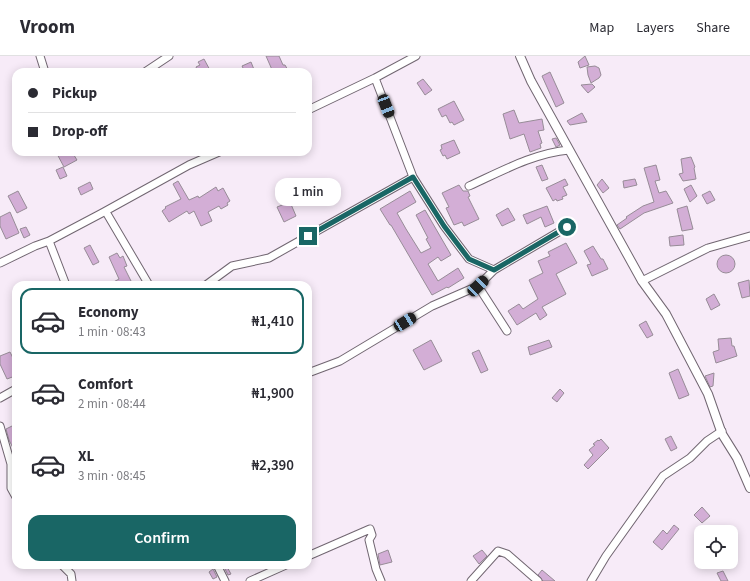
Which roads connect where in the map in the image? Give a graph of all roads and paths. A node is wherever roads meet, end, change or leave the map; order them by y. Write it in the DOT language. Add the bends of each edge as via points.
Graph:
graph roads {
  1 [pos="40,56"];
  2 [pos="169,56"];
  3 [pos="416,56"];
  4 [pos="520,56"];
  5 [pos="44,68"];
  6 [pos="151,68"];
  7 [pos="375,78"];
  8 [pos="312,108"];
  9 [pos="569,150"];
  10 [pos="209,156"];
  11 [pos="413,177"];
  12 [pos="469,186"];
  13 [pos="106,212"];
  14 [pos="567,227"];
  15 [pos="750,236"];
  16 [pos="49,241"];
  17 [pos="0,263"];
  18 [pos="494,270"];
  19 [pos="64,281"];
  20 [pos="147,281"];
  21 [pos="211,281"];
  22 [pos="642,281"];
  23 [pos="478,286"];
  24 [pos="507,331"];
  25 [pos="312,372"];
  26 [pos="12,391"];
  27 [pos="0,398"];
  28 [pos="0,426"];
  29 [pos="722,431"];
  30 [pos="747,472"];
  31 [pos="750,488"];
  32 [pos="12,490"];
  33 [pos="312,554"];
  34 [pos="66,569"];
  35 [pos="219,569"];
  36 [pos="277,569"];
  37 [pos="72,581"];
  38 [pos="225,581"];
  39 [pos="250,581"];
  40 [pos="381,581"];
  41 [pos="471,581"];
  42 [pos="538,581"];
  43 [pos="592,581"];
  1 -- 5 [label="street"];
  2 -- 6 [label="street"];
  3 -- 7 [label="street"];
  4 -- 9 [label="street"];
  7 -- 8 [label="street"];
  7 -- 11 [label="street"];
  9 -- 12 [label="street" via="555,151"];
  9 -- 22 [label="street"];
  10 -- 13 [label="street"];
  11 -- 18 [label="street" via="444,226 469,259"];
  11 -- 21 [label="street" via="269,258 232,266"];
  13 -- 16 [label="street"];
  13 -- 20 [label="street"];
  14 -- 18 [label="street"];
  15 -- 22 [label="street" via="708,248"];
  16 -- 17 [label="street"];
  16 -- 19 [label="street"];
  18 -- 23 [label="street"];
  22 -- 29 [label="street" via="666,314 708,394"];
  23 -- 24 [label="street"];
  23 -- 25 [label="street" via="432,306 340,361"];
  26 -- 27 [label="street"];
  28 -- 32 [label="street" via="11,464"];
  29 -- 30 [label="street"];
  29 -- 43 [label="street" via="707,441 690,458 663,476 606,556"];
  30 -- 31 [label="street"];
  33 -- 40 [label="street" via="370,529 372,535 369,540"];
  34 -- 37 [label="street" via="71,574"];
  35 -- 38 [label="street"];
  36 -- 39 [label="street"];
  41 -- 42 [label="street" via="498,551 507,554"];
}
